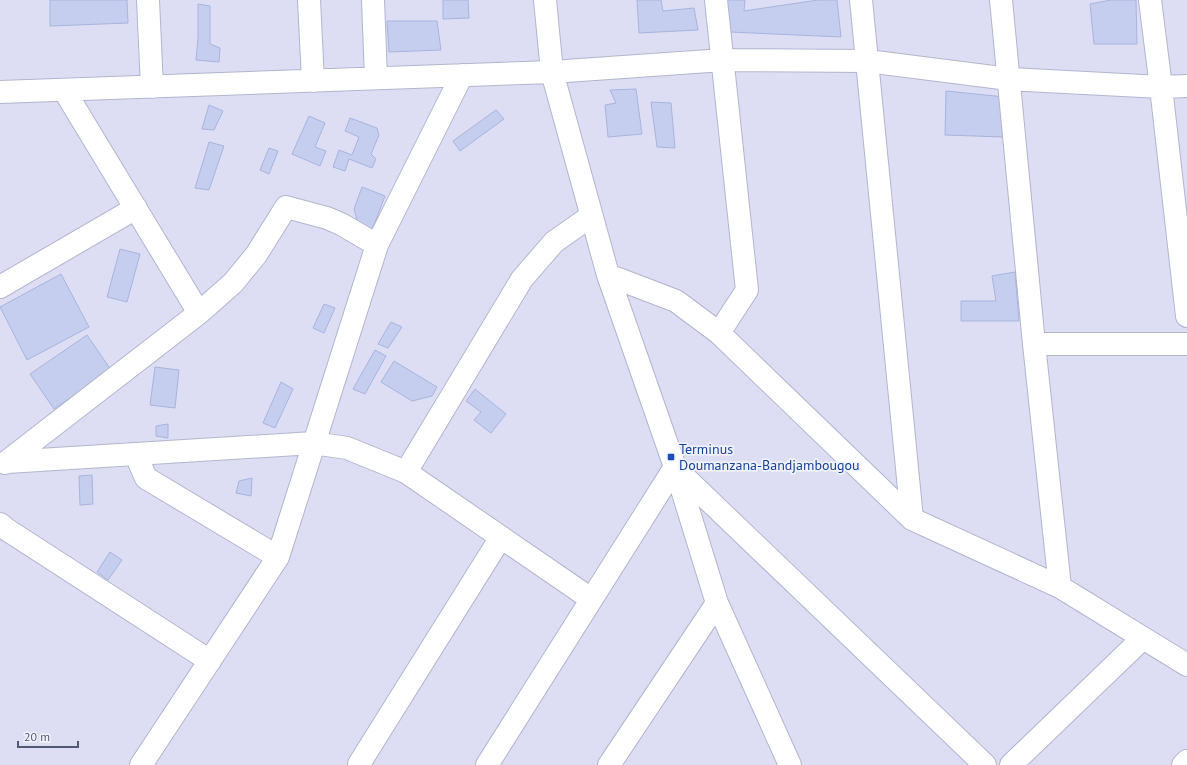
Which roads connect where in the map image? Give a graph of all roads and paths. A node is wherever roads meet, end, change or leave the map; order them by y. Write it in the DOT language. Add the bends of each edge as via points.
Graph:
graph roads {
  1 [pos="148,0"];
  2 [pos="309,0"];
  3 [pos="373,0"];
  4 [pos="545,0"];
  5 [pos="716,0"];
  6 [pos="861,0"];
  7 [pos="1001,0"];
  8 [pos="1150,0"];
  9 [pos="723,60"];
  10 [pos="867,61"];
  11 [pos="552,72"];
  12 [pos="462,75"];
  13 [pos="376,78"];
  14 [pos="1009,79"];
  15 [pos="313,81"];
  16 [pos="1187,86"];
  17 [pos="152,87"];
  18 [pos="1161,87"];
  19 [pos="64,90"];
  20 [pos="0,92"];
  21 [pos="136,208"];
  22 [pos="591,216"];
  23 [pos="377,245"];
  24 [pos="608,275"];
  25 [pos="0,287"];
  26 [pos="199,313"];
  27 [pos="1187,316"];
  28 [pos="719,333"];
  29 [pos="1034,344"];
  30 [pos="1187,344"];
  31 [pos="313,443"];
  32 [pos="136,455"];
  33 [pos="4,465"];
  34 [pos="674,467"];
  35 [pos="406,472"];
  36 [pos="912,519"];
  37 [pos="0,524"];
  38 [pos="501,537"];
  39 [pos="278,557"];
  40 [pos="1060,587"];
  41 [pos="591,599"];
  42 [pos="717,603"];
  43 [pos="1143,638"];
  44 [pos="210,661"];
  45 [pos="1187,665"];
  46 [pos="1187,761"];
  47 [pos="141,765"];
  48 [pos="360,765"];
  49 [pos="487,765"];
  50 [pos="610,765"];
  51 [pos="790,765"];
  52 [pos="985,765"];
  53 [pos="1011,765"];
  54 [pos="1183,765"];
  1 -- 17 [label="street"];
  2 -- 15 [label="street"];
  3 -- 13 [label="street"];
  4 -- 11 [label="street"];
  5 -- 9 [label="street"];
  6 -- 10 [label="street"];
  7 -- 14 [label="street"];
  8 -- 18 [label="street"];
  9 -- 10 [label="street"];
  9 -- 11 [label="street"];
  9 -- 28 [label="street" via="747,290"];
  10 -- 14 [label="street"];
  10 -- 36 [label="street"];
  11 -- 12 [label="street"];
  11 -- 22 [label="street"];
  12 -- 13 [label="street"];
  12 -- 23 [label="street"];
  13 -- 15 [label="street"];
  14 -- 18 [label="street"];
  14 -- 29 [label="street"];
  15 -- 17 [label="street"];
  16 -- 18 [label="street"];
  17 -- 19 [label="street"];
  18 -- 27 [label="street"];
  19 -- 20 [label="street"];
  19 -- 21 [label="street"];
  21 -- 25 [label="street"];
  21 -- 26 [label="street"];
  22 -- 24 [label="street"];
  22 -- 35 [label="street" via="554,242 522,279"];
  23 -- 26 [label="street" via="327,218 286,207 256,255 238,277"];
  23 -- 31 [label="street"];
  24 -- 28 [label="street" via="676,301"];
  24 -- 34 [label="street"];
  26 -- 33 [label="street"];
  28 -- 36 [label="street"];
  29 -- 30 [label="street"];
  29 -- 40 [label="street"];
  31 -- 32 [label="street"];
  31 -- 35 [label="street" via="347,448"];
  31 -- 39 [label="street"];
  32 -- 33 [label="street"];
  32 -- 39 [label="street" via="146,478"];
  34 -- 41 [label="street"];
  34 -- 42 [label="street"];
  34 -- 52 [label="street"];
  35 -- 38 [label="street"];
  36 -- 40 [label="street"];
  37 -- 44 [label="street"];
  38 -- 41 [label="street"];
  38 -- 48 [label="street"];
  39 -- 44 [label="street"];
  40 -- 43 [label="street"];
  41 -- 49 [label="street"];
  42 -- 50 [label="street"];
  42 -- 51 [label="street"];
  43 -- 45 [label="street"];
  43 -- 53 [label="street"];
  44 -- 47 [label="street"];
  46 -- 54 [label="street"];
}
